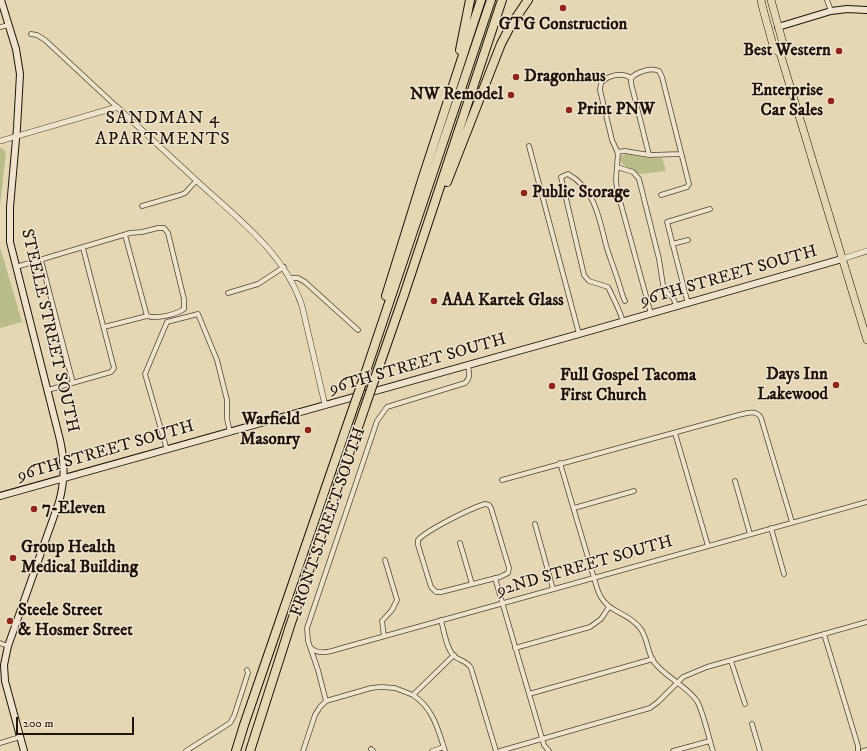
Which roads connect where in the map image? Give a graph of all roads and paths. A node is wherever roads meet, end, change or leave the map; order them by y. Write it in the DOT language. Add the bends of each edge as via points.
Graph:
graph roads {
  1 [pos="1,0"];
  2 [pos="470,0"];
  3 [pos="481,0"];
  4 [pos="491,0"];
  5 [pos="502,0"];
  6 [pos="528,0"];
  7 [pos="771,0"];
  8 [pos="828,0"];
  9 [pos="762,2"];
  10 [pos="867,10"];
  11 [pos="831,11"];
  12 [pos="9,25"];
  13 [pos="0,27"];
  14 [pos="778,27"];
  15 [pos="31,34"];
  16 [pos="780,53"];
  17 [pos="631,78"];
  18 [pos="448,102"];
  19 [pos="117,107"];
  20 [pos="16,137"];
  21 [pos="0,141"];
  22 [pos="529,146"];
  23 [pos="617,152"];
  24 [pos="681,154"];
  25 [pos="649,155"];
  26 [pos="617,167"];
  27 [pos="196,181"];
  28 [pos="661,195"];
  29 [pos="142,206"];
  30 [pos="710,209"];
  31 [pos="125,235"];
  32 [pos="688,240"];
  33 [pos="672,244"];
  34 [pos="83,248"];
  35 [pos="867,251"];
  36 [pos="842,259"];
  37 [pos="42,260"];
  38 [pos="16,268"];
  39 [pos="284,268"];
  40 [pos="290,278"];
  41 [pos="228,293"];
  42 [pos="404,295"];
  43 [pos="625,301"];
  44 [pos="688,304"];
  45 [pos="677,307"];
  46 [pos="651,314"];
  47 [pos="146,316"];
  48 [pos="623,322"];
  49 [pos="104,327"];
  50 [pos="358,330"];
  51 [pos="579,334"];
  52 [pos="867,340"];
  53 [pos="468,365"];
  54 [pos="366,370"];
  55 [pos="73,383"];
  56 [pos="48,390"];
  57 [pos="325,405"];
  58 [pos="230,432"];
  59 [pos="676,433"];
  60 [pos="167,450"];
  61 [pos="560,463"];
  62 [pos="63,479"];
  63 [pos="502,480"];
  64 [pos="735,480"];
  65 [pos="634,491"];
  66 [pos="0,496"];
  67 [pos="867,502"];
  68 [pos="574,508"];
  69 [pos="792,522"];
  70 [pos="535,524"];
  71 [pos="771,528"];
  72 [pos="750,534"];
  73 [pos="460,543"];
  74 [pos="708,546"];
  75 [pos="385,560"];
  76 [pos="784,574"];
  77 [pos="495,578"];
  78 [pos="594,578"];
  79 [pos="472,584"];
  80 [pos="553,589"];
  81 [pos="502,603"];
  82 [pos="609,607"];
  83 [pos="441,620"];
  84 [pos="867,622"];
  85 [pos="824,634"];
  86 [pos="384,636"];
  87 [pos="0,643"];
  88 [pos="8,646"];
  89 [pos="311,648"];
  90 [pos="515,648"];
  91 [pos="454,655"];
  92 [pos="653,659"];
  93 [pos="732,661"];
  94 [pos="247,670"];
  95 [pos="678,683"];
  96 [pos="529,694"];
  97 [pos="413,695"];
  98 [pos="326,701"];
  99 [pos="745,704"];
  100 [pos="752,724"];
  101 [pos="20,737"];
  102 [pos="542,739"];
  103 [pos="710,741"];
  104 [pos="0,743"];
  105 [pos="444,749"];
  106 [pos="867,750"];
  107 [pos="24,751"];
  108 [pos="186,751"];
  109 [pos="236,751"];
  110 [pos="250,751"];
  111 [pos="302,751"];
  112 [pos="432,751"];
  113 [pos="496,751"];
  114 [pos="500,751"];
  115 [pos="549,751"];
  116 [pos="673,751"];
  117 [pos="713,751"];
  118 [pos="760,751"];
  119 [pos="858,751"];
  120 [pos="863,751"];
  1 -- 12 [label="main road, STEELE STREET SOUTH"];
  2 -- 18 [label="highway"];
  3 -- 18 [label="highway"];
  4 -- 54 [label="highway"];
  5 -- 42 [label="highway"];
  6 -- 42 [label="highway" via="501,44"];
  7 -- 14 [label="main road"];
  8 -- 11 [label="street"];
  9 -- 14 [label="main road"];
  9 -- 16 [label="main road" via="774,49"];
  10 -- 11 [label="main road"];
  11 -- 14 [label="main road"];
  12 -- 13 [label="street"];
  12 -- 20 [label="main road, STEELE STREET SOUTH" via="20,67"];
  14 -- 16 [label="main road" via="784,47"];
  15 -- 19 [label="street" via="45,40"];
  16 -- 36 [label="main road"];
  17 -- 23 [label="street" via="623,75 614,76 600,84 612,142"];
  17 -- 24 [label="street" via="648,70 658,70 662,77"];
  17 -- 25 [label="street"];
  18 -- 54 [label="highway" via="388,289"];
  19 -- 20 [label="street"];
  19 -- 27 [label="street"];
  20 -- 21 [label="street"];
  20 -- 38 [label="main road, STEELE STREET SOUTH" via="9,226"];
  22 -- 51 [label="street"];
  23 -- 25 [label="street"];
  23 -- 26 [label="street"];
  24 -- 25 [label="street"];
  24 -- 28 [label="street" via="689,185"];
  26 -- 45 [label="street" via="631,170 639,178 663,285"];
  26 -- 46 [label="street" via="617,190"];
  27 -- 29 [label="street" via="180,196"];
  27 -- 39 [label="street" via="260,240"];
  30 -- 33 [label="street" via="667,222"];
  31 -- 34 [label="street"];
  31 -- 47 [label="street"];
  31 -- 47 [label="street" via="158,228 167,231 185,308 162,316"];
  32 -- 33 [label="street"];
  33 -- 44 [label="street"];
  34 -- 37 [label="street"];
  34 -- 49 [label="street"];
  35 -- 36 [label="street"];
  36 -- 44 [label="main road, 96TH STREET SOUTH"];
  36 -- 52 [label="main road"];
  37 -- 38 [label="street"];
  37 -- 55 [label="street"];
  38 -- 56 [label="main road, STEELE STREET SOUTH"];
  39 -- 40 [label="street"];
  39 -- 41 [label="street" via="258,284"];
  40 -- 50 [label="street" via="298,278 305,282"];
  40 -- 57 [label="street" via="302,306"];
  42 -- 110 [label="highway, bridge"];
  43 -- 48 [label="street" via="593,201 575,178 568,174 561,177 585,276 589,281 608,287"];
  44 -- 45 [label="main road, 96TH STREET SOUTH"];
  45 -- 46 [label="main road, 96TH STREET SOUTH"];
  46 -- 48 [label="main road, 96TH STREET SOUTH"];
  47 -- 49 [label="street"];
  48 -- 51 [label="main road, 96TH STREET SOUTH"];
  49 -- 55 [label="street" via="113,371"];
  51 -- 53 [label="main road, 96TH STREET SOUTH"];
  53 -- 57 [label="main road, 96TH STREET SOUTH"];
  53 -- 89 [label="street, FRONT STREET SOUTH" via="469,378 463,385 387,407 377,421 308,624 307,638"];
  54 -- 109 [label="highway, bridge"];
  55 -- 56 [label="street"];
  56 -- 62 [label="main road, STEELE STREET SOUTH" via="62,448"];
  57 -- 58 [label="main road, 96TH STREET SOUTH"];
  58 -- 60 [label="main road, 96TH STREET SOUTH"];
  58 -- 60 [label="street" via="227,400 217,360 198,314 168,322 145,374"];
  59 -- 61 [label="street"];
  59 -- 69 [label="street" via="757,412"];
  59 -- 74 [label="street"];
  60 -- 62 [label="main road, 96TH STREET SOUTH"];
  61 -- 63 [label="street"];
  61 -- 68 [label="street"];
  62 -- 66 [label="main road, 96TH STREET SOUTH"];
  62 -- 88 [label="main road, STEELE STREET SOUTH" via="56,512"];
  64 -- 72 [label="street"];
  65 -- 68 [label="street"];
  67 -- 69 [label="street, 92ND STREET SOUTH"];
  68 -- 78 [label="street"];
  69 -- 71 [label="street, 92ND STREET SOUTH"];
  70 -- 80 [label="street"];
  71 -- 72 [label="street, 92ND STREET SOUTH"];
  71 -- 76 [label="street"];
  72 -- 74 [label="street, 92ND STREET SOUTH"];
  73 -- 79 [label="street"];
  74 -- 78 [label="street, 92ND STREET SOUTH"];
  75 -- 86 [label="street" via="398,600 382,621"];
  77 -- 79 [label="street"];
  77 -- 79 [label="street" via="508,573 509,568 491,508 485,504 419,538 418,542 431,587 436,592"];
  77 -- 81 [label="street"];
  78 -- 80 [label="street, 92ND STREET SOUTH"];
  78 -- 82 [label="street" via="600,597"];
  80 -- 81 [label="street, 92ND STREET SOUTH"];
  81 -- 83 [label="street, 92ND STREET SOUTH"];
  81 -- 90 [label="street"];
  82 -- 90 [label="street" via="601,619 590,627"];
  82 -- 92 [label="street" via="634,621 641,628"];
  83 -- 86 [label="street, 92ND STREET SOUTH"];
  83 -- 91 [label="street" via="449,648"];
  84 -- 85 [label="street"];
  85 -- 93 [label="street"];
  85 -- 119 [label="street"];
  86 -- 89 [label="street, 92ND STREET SOUTH" via="325,652"];
  87 -- 88 [label="street"];
  88 -- 101 [label="main road, STEELE STREET SOUTH" via="4,665 5,681"];
  89 -- 98 [label="street, FRONT STREET SOUTH"];
  90 -- 96 [label="street"];
  91 -- 97 [label="street"];
  91 -- 113 [label="street" via="472,668"];
  92 -- 95 [label="street"];
  92 -- 96 [label="street"];
  93 -- 95 [label="street" via="689,674"];
  93 -- 99 [label="street"];
  94 -- 108 [label="street" via="232,720"];
  95 -- 102 [label="street" via="650,708"];
  95 -- 103 [label="street" via="697,702"];
  96 -- 102 [label="street"];
  97 -- 98 [label="street" via="395,688 381,687"];
  97 -- 105 [label="street" via="432,713"];
  98 -- 111 [label="street" via="314,715"];
  100 -- 118 [label="street"];
  101 -- 104 [label="street"];
  101 -- 107 [label="main road, STEELE STREET SOUTH"];
  102 -- 114 [label="street"];
  102 -- 115 [label="street"];
  103 -- 116 [label="street"];
  103 -- 117 [label="street"];
  105 -- 112 [label="street"];
  106 -- 120 [label="street"];
}
